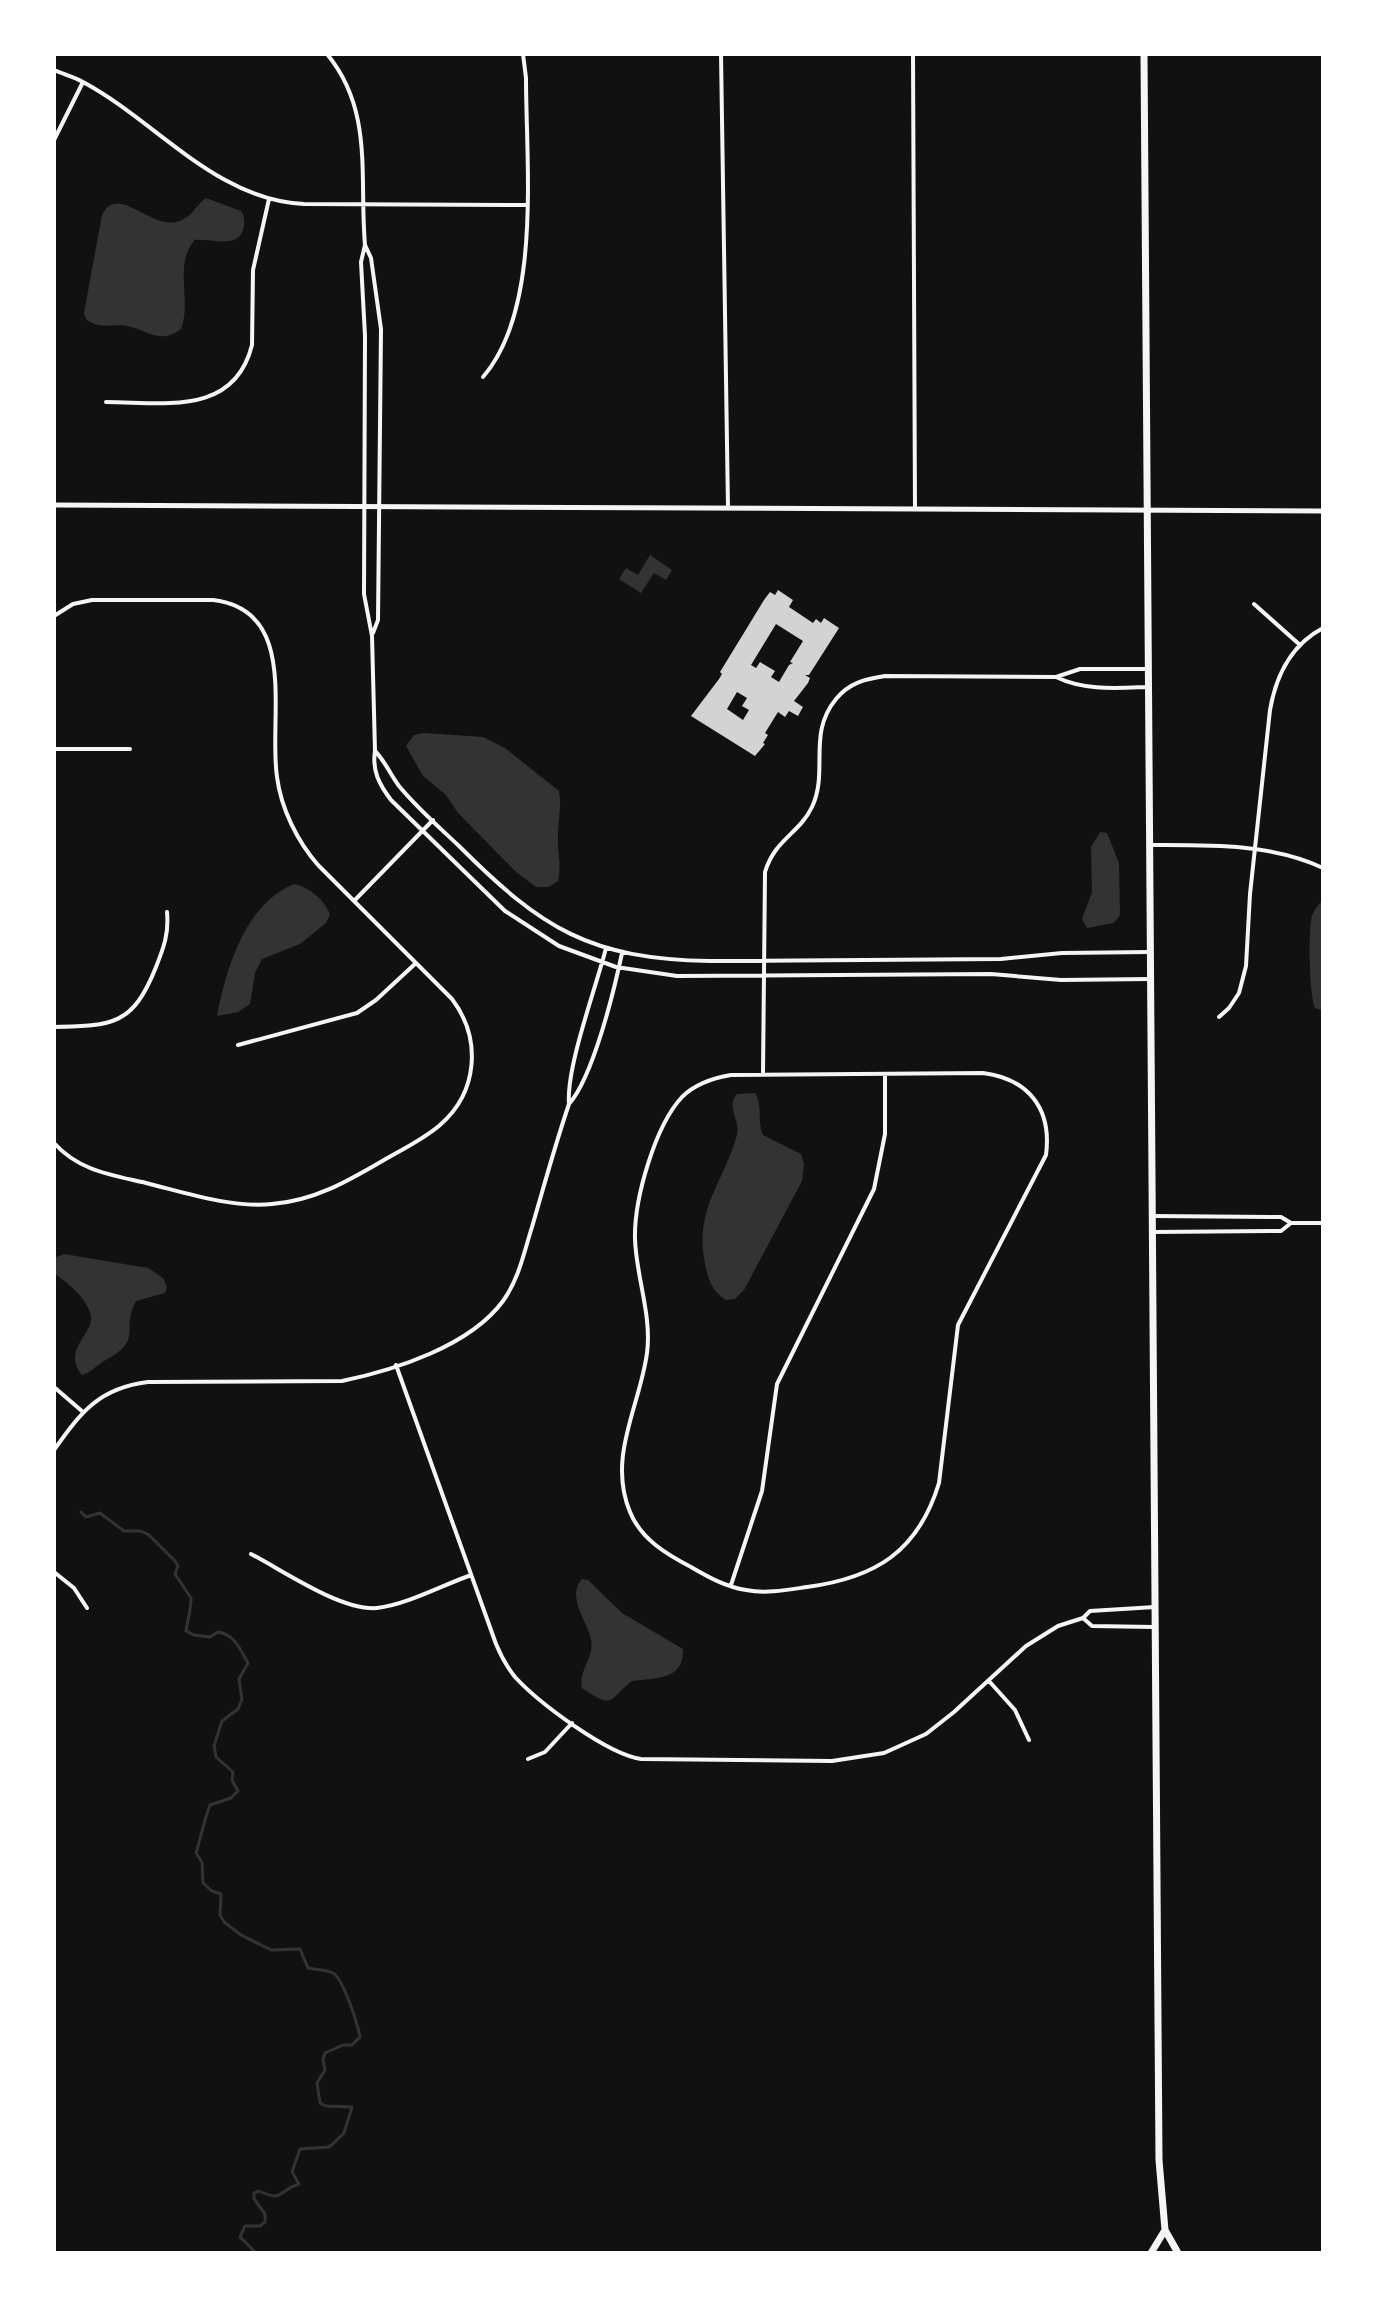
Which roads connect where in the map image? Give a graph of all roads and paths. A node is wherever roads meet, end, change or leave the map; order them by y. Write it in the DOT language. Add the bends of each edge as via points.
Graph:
graph roads {
  1 [pos="327,54"];
  2 [pos="523,54"];
  3 [pos="721,54"];
  4 [pos="913,54"];
  5 [pos="1144,54"];
  6 [pos="54,70"];
  7 [pos="83,82"];
  8 [pos="54,140"];
  9 [pos="269,199"];
  10 [pos="362,204"];
  11 [pos="526,205"];
  12 [pos="365,245"];
  13 [pos="483,377"];
  14 [pos="106,402"];
  15 [pos="54,505"];
  16 [pos="362,507"];
  17 [pos="381,507"];
  18 [pos="728,508"];
  19 [pos="915,509"];
  20 [pos="1147,511"];
  21 [pos="1323,511"];
  22 [pos="1254,604"];
  23 [pos="54,616"];
  24 [pos="1323,628"];
  25 [pos="372,636"];
  26 [pos="1300,645"];
  27 [pos="1148,669"];
  28 [pos="1056,677"];
  29 [pos="1148,687"];
  30 [pos="54,749"];
  31 [pos="130,749"];
  32 [pos="375,751"];
  33 [pos="433,820"];
  34 [pos="422,831"];
  35 [pos="1149,845"];
  36 [pos="1255,851"];
  37 [pos="1323,868"];
  38 [pos="354,901"];
  39 [pos="167,912"];
  40 [pos="606,948"];
  41 [pos="1150,952"];
  42 [pos="622,953"];
  43 [pos="763,960"];
  44 [pos="416,963"];
  45 [pos="602,964"];
  46 [pos="619,968"];
  47 [pos="763,976"];
  48 [pos="1150,979"];
  49 [pos="1219,1017"];
  50 [pos="54,1027"];
  51 [pos="238,1045"];
  52 [pos="763,1074"];
  53 [pos="885,1074"];
  54 [pos="569,1104"];
  55 [pos="54,1143"];
  56 [pos="1152,1216"];
  57 [pos="1291,1223"];
  58 [pos="1323,1223"];
  59 [pos="1152,1232"];
  60 [pos="396,1365"];
  61 [pos="54,1387"];
  62 [pos="83,1412"];
  63 [pos="54,1450"];
  64 [pos="251,1554"];
  65 [pos="54,1572"];
  66 [pos="471,1575"];
  67 [pos="731,1586"];
  68 [pos="1155,1607"];
  69 [pos="87,1608"];
  70 [pos="1083,1618"];
  71 [pos="1155,1627"];
  72 [pos="989,1681"];
  73 [pos="572,1723"];
  74 [pos="1029,1740"];
  75 [pos="528,1759"];
  76 [pos="1165,2230"];
  77 [pos="1151,2253"];
  78 [pos="1178,2253"];
  1 -- 10 [label="street" via="358,112"];
  2 -- 11 [label="street"];
  3 -- 18 [label="street"];
  4 -- 19 [label="street"];
  5 -- 20 [label="main road"];
  6 -- 7 [label="street"];
  7 -- 8 [label="street"];
  7 -- 9 [label="street" via="225,180"];
  9 -- 10 [label="street"];
  9 -- 14 [label="street" via="253,270 252,345 234,381 218,394 194,402"];
  10 -- 11 [label="street"];
  10 -- 12 [label="street"];
  11 -- 13 [label="street" via="521,288 501,352"];
  12 -- 16 [label="street"];
  12 -- 17 [label="street" via="381,329"];
  15 -- 16 [label="street"];
  16 -- 17 [label="street"];
  16 -- 25 [label="street" via="364,594"];
  17 -- 18 [label="street"];
  17 -- 25 [label="street" via="378,620"];
  18 -- 19 [label="street"];
  19 -- 20 [label="street"];
  20 -- 21 [label="street"];
  20 -- 27 [label="main road"];
  22 -- 26 [label="street"];
  23 -- 38 [label="street" via="92,600 213,600 252,618 274,656 274,757 283,804 308,853"];
  24 -- 26 [label="street"];
  25 -- 32 [label="street"];
  26 -- 36 [label="street" via="1280,674 1273,696"];
  27 -- 28 [label="street" via="1080,669"];
  27 -- 29 [label="main road"];
  28 -- 29 [label="street" via="1090,688"];
  28 -- 43 [label="street" via="885,676 855,683 838,696 821,727 812,806 769,860"];
  29 -- 35 [label="main road"];
  30 -- 31 [label="street"];
  32 -- 33 [label="street"];
  32 -- 34 [label="street" via="373,765 382,788"];
  33 -- 34 [label="street"];
  33 -- 40 [label="street" via="513,899 555,926"];
  34 -- 38 [label="street"];
  34 -- 45 [label="street" via="505,911 559,946"];
  35 -- 36 [label="street"];
  35 -- 41 [label="main road"];
  36 -- 37 [label="street"];
  36 -- 49 [label="street" via="1243,980"];
  38 -- 44 [label="street"];
  39 -- 50 [label="street" via="166,942 137,1005 106,1024"];
  40 -- 42 [label="street"];
  40 -- 45 [label="street"];
  41 -- 43 [label="street"];
  41 -- 48 [label="main road"];
  42 -- 43 [label="street" via="679,960"];
  42 -- 46 [label="street"];
  43 -- 47 [label="street"];
  44 -- 51 [label="street" via="357,1013"];
  44 -- 55 [label="street" via="462,1012 473,1058 467,1087 432,1132 341,1185 292,1202 243,1204 94,1171"];
  45 -- 46 [label="street"];
  45 -- 54 [label="street"];
  46 -- 47 [label="street" via="663,976"];
  46 -- 54 [label="street" via="595,1048"];
  47 -- 48 [label="street"];
  47 -- 52 [label="street"];
  48 -- 56 [label="main road"];
  52 -- 53 [label="street"];
  52 -- 67 [label="street" via="714,1078 691,1090 670,1112 644,1179 635,1228 648,1342 623,1447 625,1498 637,1525 659,1548"];
  53 -- 67 [label="street" via="885,1134 874,1189 777,1384 762,1491"];
  53 -- 67 [label="street" via="983,1073 1014,1082 1030,1094 1042,1114 1048,1133 1046,1155 958,1325 939,1483 919,1528 889,1559 841,1582 770,1591"];
  54 -- 60 [label="street" via="519,1269 502,1302 461,1340"];
  56 -- 57 [label="street" via="1281,1217"];
  56 -- 59 [label="main road"];
  57 -- 58 [label="street"];
  57 -- 59 [label="street" via="1281,1231"];
  59 -- 68 [label="main road"];
  60 -- 62 [label="street" via="328,1382 136,1383 104,1394"];
  60 -- 66 [label="street"];
  61 -- 62 [label="street"];
  62 -- 63 [label="street"];
  64 -- 66 [label="street" via="342,1602 365,1608 390,1605"];
  65 -- 69 [label="street"];
  66 -- 73 [label="street" via="508,1668"];
  68 -- 70 [label="street" via="1090,1611"];
  68 -- 71 [label="main road"];
  70 -- 71 [label="street" via="1092,1626"];
  70 -- 72 [label="street" via="1043,1634"];
  71 -- 76 [label="main road" via="1159,2160"];
  72 -- 73 [label="street" via="926,1734 884,1753 846,1760 641,1759 609,1749"];
  72 -- 74 [label="street" via="1015,1710"];
  73 -- 75 [label="street" via="545,1752"];
  76 -- 77 [label="main road"];
  76 -- 78 [label="main road"];
}
